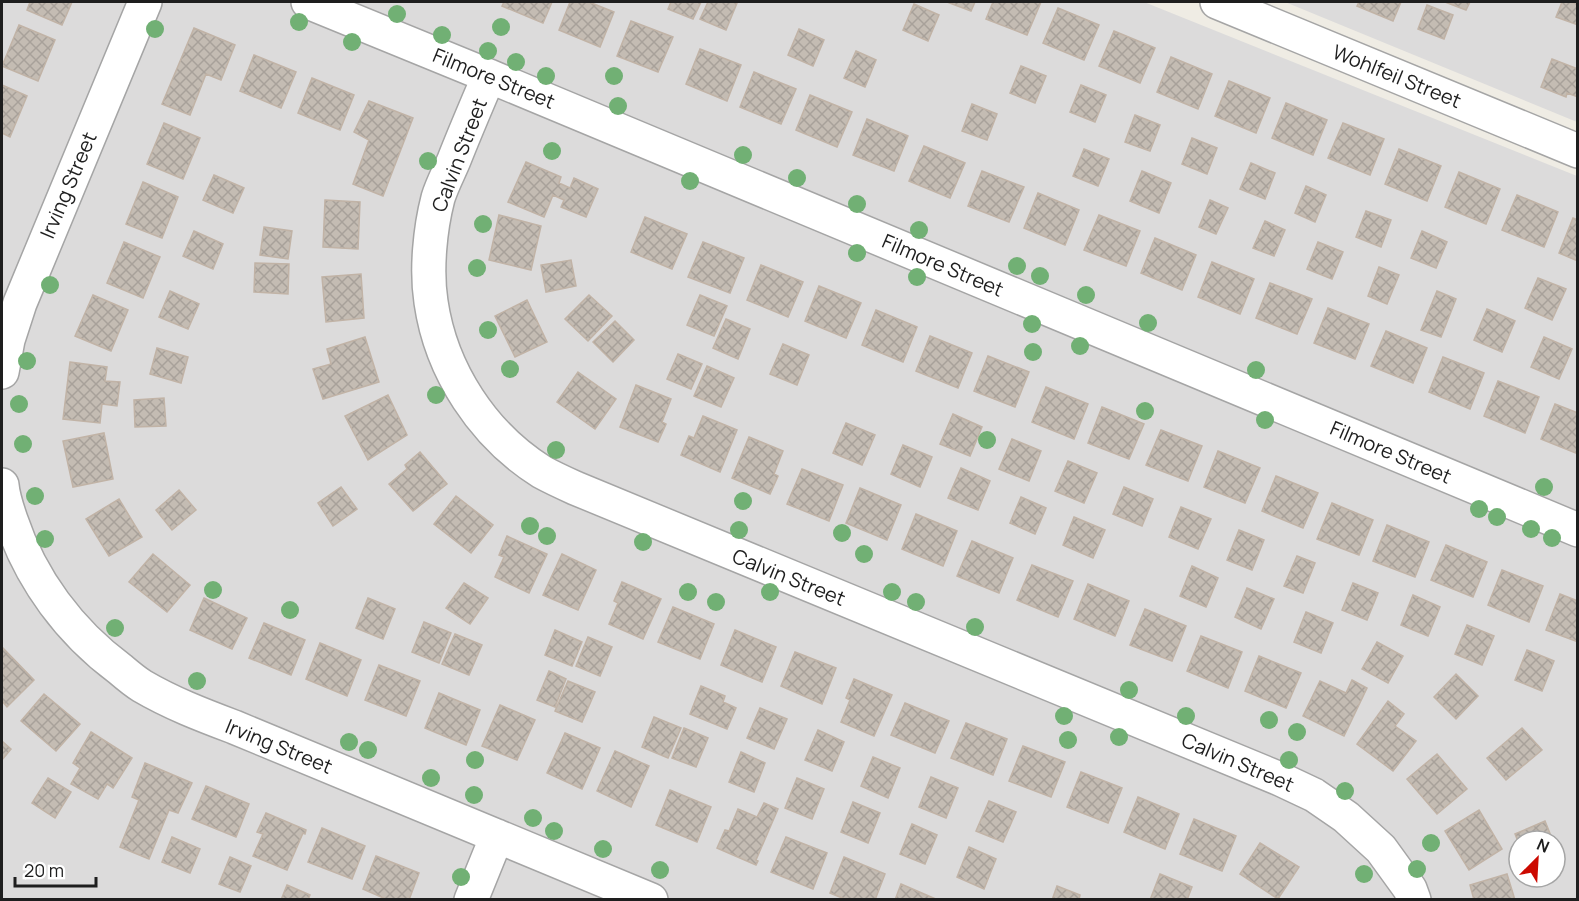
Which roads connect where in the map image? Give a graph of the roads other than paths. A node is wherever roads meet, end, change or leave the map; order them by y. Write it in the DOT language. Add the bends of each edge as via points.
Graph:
graph roads {
  1 [pos="145,2"];
  2 [pos="308,2"];
  3 [pos="1216,2"];
  4 [pos="1278,13"];
  5 [pos="489,76"];
  6 [pos="1578,151"];
  7 [pos="2,372"];
  8 [pos="2,485"];
  9 [pos="1578,530"];
  10 [pos="9,542"];
  11 [pos="496,836"];
  12 [pos="471,900"];
  13 [pos="651,900"];
  14 [pos="1414,900"];
  1 -- 7 [label="street, Irving Street" via="20,303"];
  2 -- 5 [label="street, Filmore Street"];
  3 -- 4 [label="street, Wohlfeil Street"];
  4 -- 6 [label="street, Wohlfeil Street"];
  5 -- 9 [label="street, Filmore Street"];
  5 -- 14 [label="street, Calvin Street" via="439,196 432,231 430,301 444,357 480,416 502,440 543,472 575,488 1314,795 1381,849"];
  8 -- 10 [label="street, Irving Street"];
  10 -- 11 [label="street, Irving Street" via="70,624 99,654 141,685 187,710"];
  11 -- 12 [label="street"];
  11 -- 13 [label="street, Irving Street"];
}
